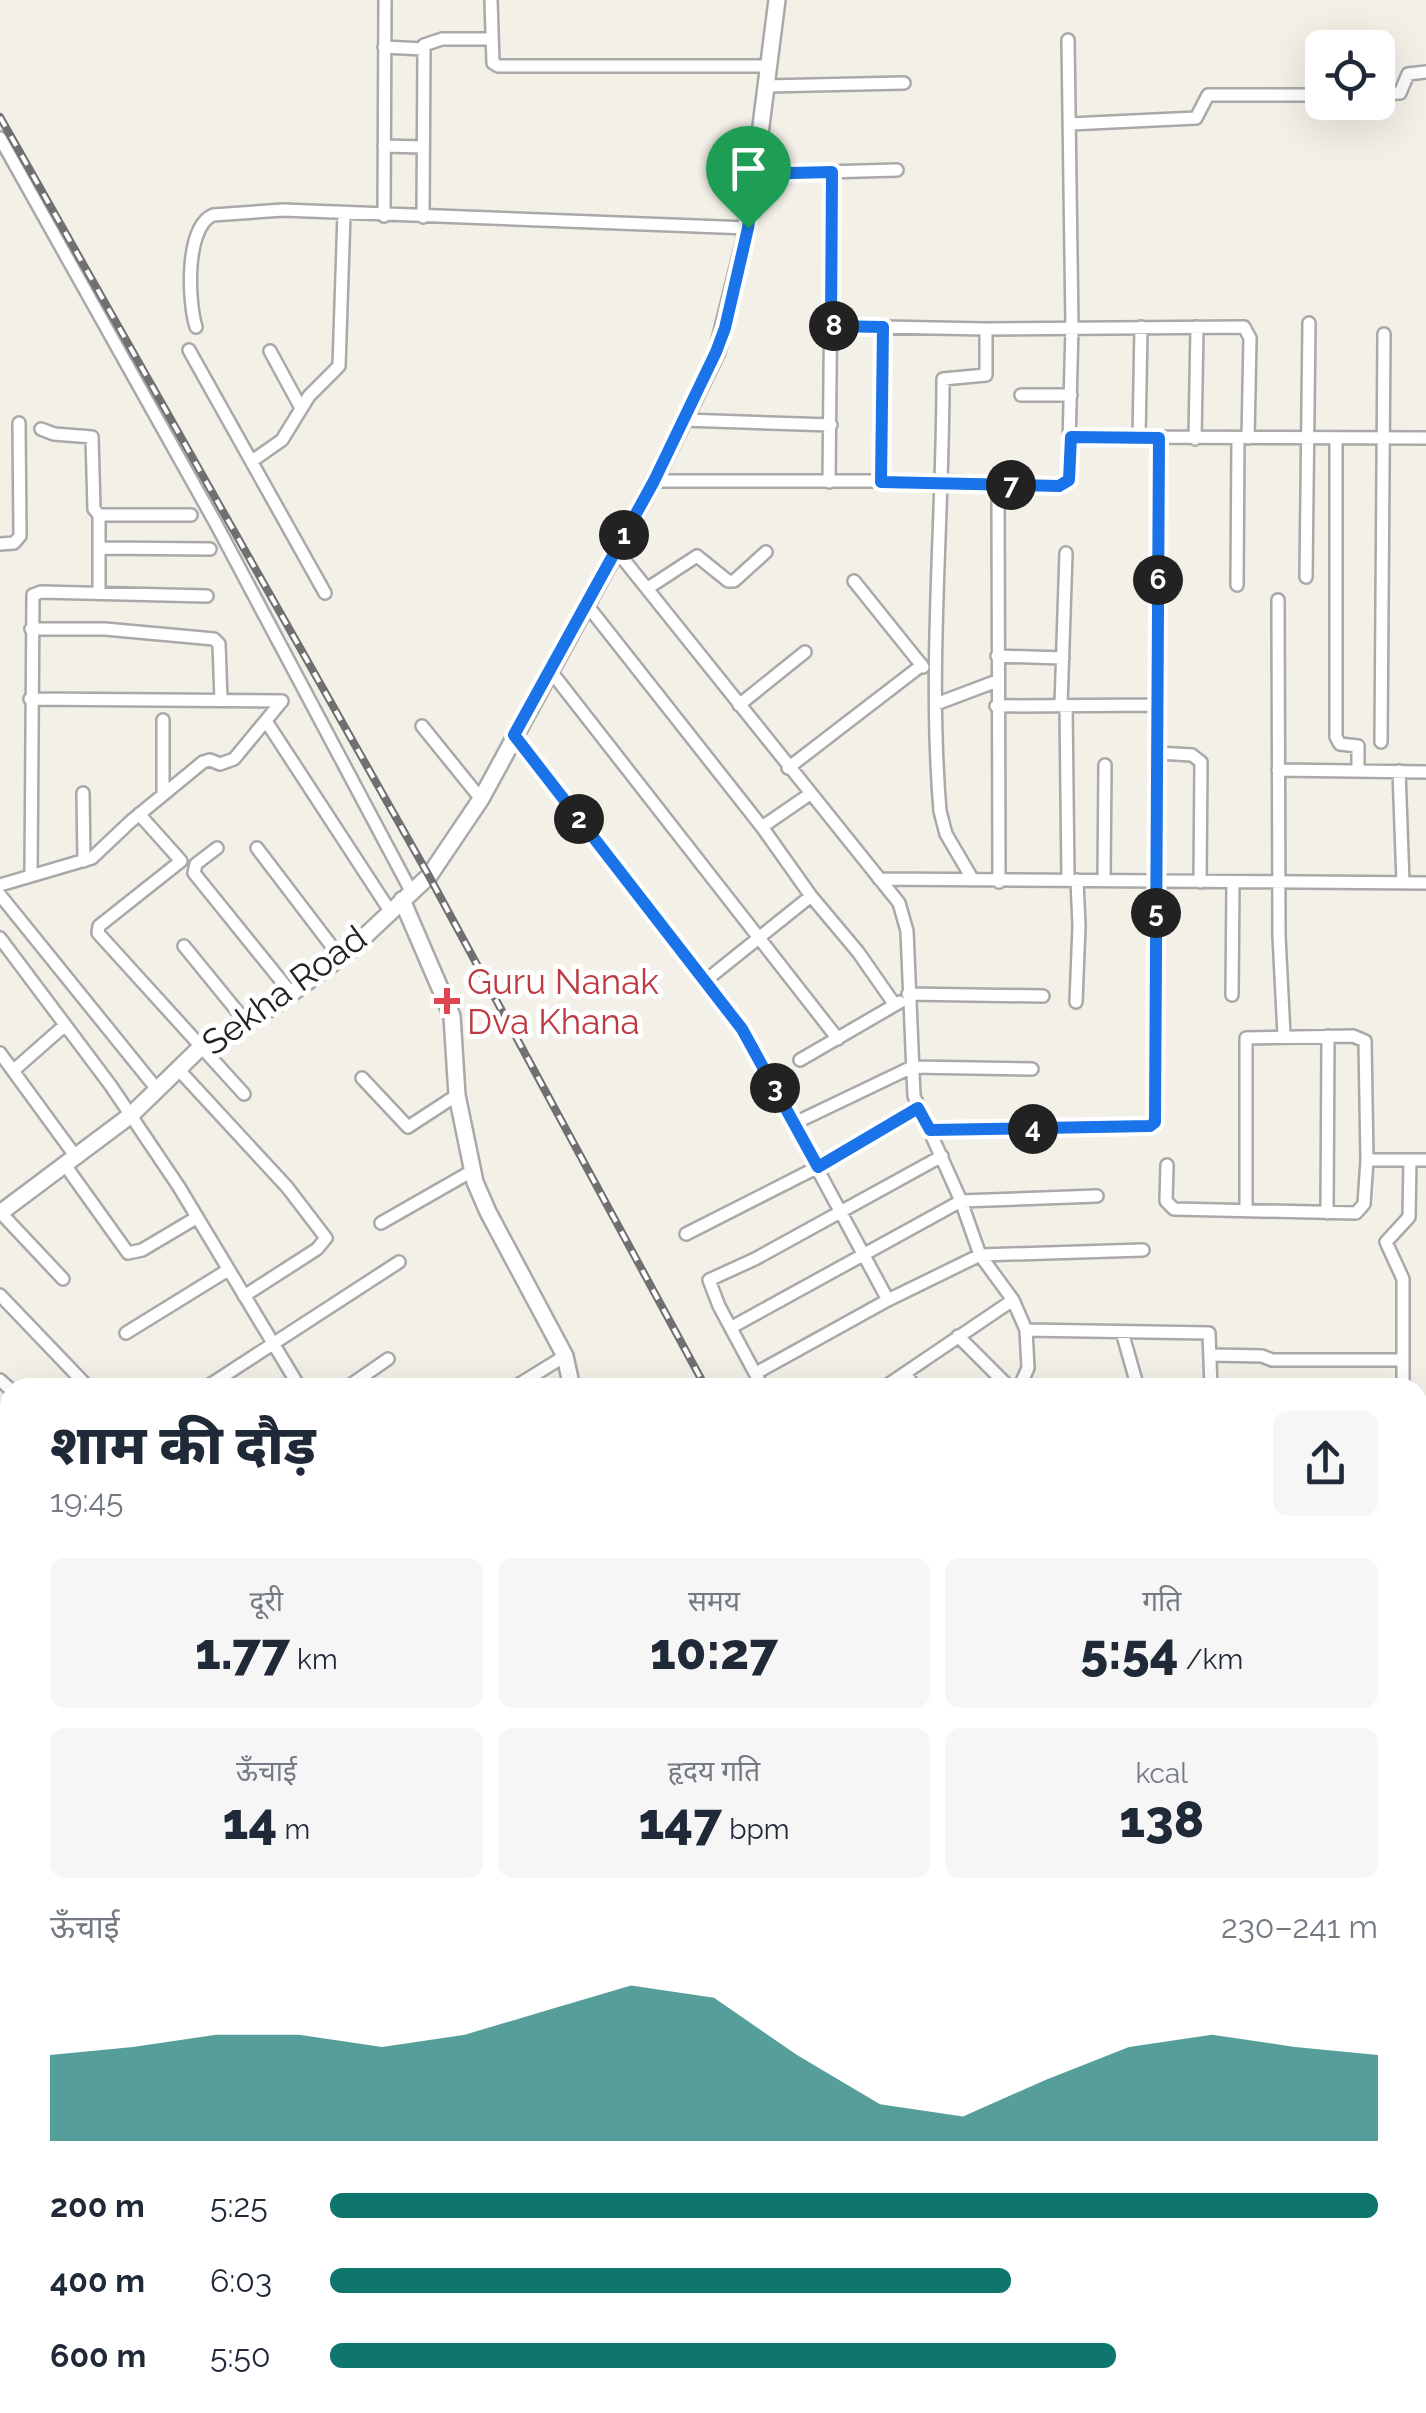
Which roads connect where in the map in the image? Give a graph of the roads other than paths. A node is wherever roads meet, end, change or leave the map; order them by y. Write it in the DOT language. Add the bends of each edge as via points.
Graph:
graph roads {
  1 [pos="385,0"];
  2 [pos="491,0"];
  3 [pos="777,0"];
  4 [pos="491,39"];
  5 [pos="1068,40"];
  6 [pos="384,47"];
  7 [pos="423,49"];
  8 [pos="768,66"];
  9 [pos="1426,72"];
  10 [pos="904,83"];
  11 [pos="766,86"];
  12 [pos="1395,92"];
  13 [pos="1305,94"];
  14 [pos="1070,124"];
  15 [pos="0,138"];
  16 [pos="384,146"];
  17 [pos="423,147"];
  18 [pos="897,170"];
  19 [pos="832,172"];
  20 [pos="755,174"];
  21 [pos="344,214"];
  22 [pos="384,216"];
  23 [pos="424,216"];
  24 [pos="748,228"];
  25 [pos="1309,323"];
  26 [pos="831,326"];
  27 [pos="1072,326"];
  28 [pos="1140,326"];
  29 [pos="1197,326"];
  30 [pos="196,327"];
  31 [pos="883,327"];
  32 [pos="986,330"];
  33 [pos="1384,334"];
  34 [pos="189,350"];
  35 [pos="270,351"];
  36 [pos="1020,395"];
  37 [pos="1071,395"];
  38 [pos="301,408"];
  39 [pos="684,420"];
  40 [pos="20,423"];
  41 [pos="831,426"];
  42 [pos="41,428"];
  43 [pos="1071,437"];
  44 [pos="1139,438"];
  45 [pos="1159,438"];
  46 [pos="1243,438"];
  47 [pos="1381,438"];
  48 [pos="1426,438"];
  49 [pos="1195,439"];
  50 [pos="1305,439"];
  51 [pos="1336,439"];
  52 [pos="252,461"];
  53 [pos="654,481"];
  54 [pos="943,481"];
  55 [pos="829,482"];
  56 [pos="881,482"];
  57 [pos="998,484"];
  58 [pos="191,515"];
  59 [pos="98,516"];
  60 [pos="0,544"];
  61 [pos="98,548"];
  62 [pos="210,550"];
  63 [pos="616,550"];
  64 [pos="766,552"];
  65 [pos="1066,553"];
  66 [pos="1306,578"];
  67 [pos="854,581"];
  68 [pos="1237,585"];
  69 [pos="648,588"];
  70 [pos="99,592"];
  71 [pos="325,594"];
  72 [pos="207,596"];
  73 [pos="1278,600"];
  74 [pos="587,605"];
  75 [pos="31,629"];
  76 [pos="805,652"];
  77 [pos="997,656"];
  78 [pos="1063,658"];
  79 [pos="922,665"];
  80 [pos="549,669"];
  81 [pos="996,681"];
  82 [pos="936,682"];
  83 [pos="300,684"];
  84 [pos="30,699"];
  85 [pos="222,700"];
  86 [pos="282,701"];
  87 [pos="936,704"];
  88 [pos="1158,704"];
  89 [pos="738,705"];
  90 [pos="1064,705"];
  91 [pos="996,706"];
  92 [pos="163,720"];
  93 [pos="266,721"];
  94 [pos="422,726"];
  95 [pos="514,735"];
  96 [pos="1381,742"];
  97 [pos="1158,753"];
  98 [pos="1105,766"];
  99 [pos="788,768"];
  100 [pos="1278,770"];
  101 [pos="1358,771"];
  102 [pos="1400,771"];
  103 [pos="1426,772"];
  104 [pos="83,793"];
  105 [pos="163,794"];
  106 [pos="810,794"];
  107 [pos="481,798"];
  108 [pos="139,814"];
  109 [pos="762,828"];
  110 [pos="217,848"];
  111 [pos="257,848"];
  112 [pos="84,861"];
  113 [pos="31,874"];
  114 [pos="880,879"];
  115 [pos="1104,879"];
  116 [pos="973,880"];
  117 [pos="1073,880"];
  118 [pos="1157,880"];
  119 [pos="999,882"];
  120 [pos="1200,882"];
  121 [pos="1232,882"];
  122 [pos="1279,882"];
  123 [pos="1403,883"];
  124 [pos="1426,883"];
  125 [pos="0,885"];
  126 [pos="0,895"];
  127 [pos="811,896"];
  128 [pos="401,900"];
  129 [pos="758,937"];
  130 [pos="0,938"];
  131 [pos="184,946"];
  132 [pos="340,956"];
  133 [pos="704,981"];
  134 [pos="292,994"];
  135 [pos="1232,995"];
  136 [pos="908,996"];
  137 [pos="1044,996"];
  138 [pos="1076,1002"];
  139 [pos="895,1005"];
  140 [pos="246,1022"];
  141 [pos="64,1026"];
  142 [pos="1284,1035"];
  143 [pos="1328,1036"];
  144 [pos="838,1039"];
  145 [pos="200,1048"];
  146 [pos="0,1053"];
  147 [pos="800,1060"];
  148 [pos="912,1067"];
  149 [pos="178,1069"];
  150 [pos="1032,1069"];
  151 [pos="14,1070"];
  152 [pos="362,1078"];
  153 [pos="156,1088"];
  154 [pos="244,1094"];
  155 [pos="456,1094"];
  156 [pos="918,1108"];
  157 [pos="131,1115"];
  158 [pos="795,1122"];
  159 [pos="930,1130"];
  160 [pos="942,1156"];
  161 [pos="1367,1160"];
  162 [pos="1410,1160"];
  163 [pos="1426,1160"];
  164 [pos="70,1161"];
  165 [pos="1167,1165"];
  166 [pos="818,1167"];
  167 [pos="472,1171"];
  168 [pos="1097,1196"];
  169 [pos="961,1201"];
  170 [pos="1246,1210"];
  171 [pos="841,1211"];
  172 [pos="0,1212"];
  173 [pos="1326,1213"];
  174 [pos="196,1218"];
  175 [pos="382,1223"];
  176 [pos="686,1234"];
  177 [pos="1143,1250"];
  178 [pos="864,1255"];
  179 [pos="980,1255"];
  180 [pos="399,1262"];
  181 [pos="228,1270"];
  182 [pos="63,1279"];
  183 [pos="0,1295"];
  184 [pos="244,1296"];
  185 [pos="888,1300"];
  186 [pos="1013,1300"];
  187 [pos="732,1327"];
  188 [pos="1026,1330"];
  189 [pos="1122,1332"];
  190 [pos="126,1333"];
  191 [pos="958,1336"];
  192 [pos="274,1343"];
  193 [pos="1211,1355"];
  194 [pos="565,1356"];
  195 [pos="388,1359"];
  196 [pos="1403,1360"];
  197 [pos="756,1374"];
  198 [pos="906,1374"];
  199 [pos="79,1378"];
  200 [pos="220,1378"];
  201 [pos="294,1378"];
  202 [pos="360,1378"];
  203 [pos="529,1378"];
  204 [pos="570,1378"];
  205 [pos="758,1378"];
  206 [pos="899,1378"];
  207 [pos="909,1378"];
  208 [pos="1000,1378"];
  209 [pos="1024,1378"];
  210 [pos="1135,1378"];
  211 [pos="1211,1378"];
  212 [pos="1403,1378"];
  1 -- 6 [label="street"];
  2 -- 4 [label="street"];
  3 -- 8 [label="street, Sekha Road"];
  4 -- 7 [label="street" via="429,40"];
  4 -- 8 [label="street" via="498,66"];
  5 -- 14 [label="street"];
  6 -- 7 [label="street"];
  6 -- 16 [label="street"];
  7 -- 17 [label="street"];
  8 -- 11 [label="street, Sekha Road"];
  9 -- 12 [label="street" via="1406,75"];
  10 -- 11 [label="street"];
  11 -- 20 [label="street, Sekha Road"];
  13 -- 14 [label="street" via="1208,95 1196,118"];
  14 -- 27 [label="street"];
  15 -- 83 [label="street"];
  16 -- 17 [label="street"];
  16 -- 22 [label="street"];
  17 -- 23 [label="street"];
  18 -- 19 [label="street"];
  19 -- 20 [label="street"];
  19 -- 26 [label="street"];
  20 -- 24 [label="street, Sekha Road"];
  21 -- 22 [label="street"];
  21 -- 30 [label="street" via="283,210 206,217 194,246"];
  21 -- 38 [label="street" via="340,362"];
  22 -- 23 [label="street"];
  23 -- 24 [label="street"];
  24 -- 39 [label="street, Sekha Road" via="725,328"];
  25 -- 50 [label="street"];
  26 -- 31 [label="street"];
  26 -- 41 [label="street"];
  27 -- 28 [label="street"];
  27 -- 32 [label="street"];
  27 -- 37 [label="street"];
  28 -- 29 [label="street"];
  28 -- 44 [label="street"];
  29 -- 46 [label="street" via="1248,329"];
  29 -- 49 [label="street"];
  31 -- 32 [label="street"];
  31 -- 56 [label="street"];
  32 -- 54 [label="street" via="986,375 944,378"];
  33 -- 47 [label="street"];
  34 -- 52 [label="street"];
  35 -- 38 [label="street"];
  36 -- 37 [label="street"];
  37 -- 43 [label="street"];
  38 -- 52 [label="street" via="282,440"];
  39 -- 41 [label="street"];
  39 -- 53 [label="street, Sekha Road"];
  40 -- 60 [label="street" via="20,536"];
  41 -- 55 [label="street"];
  42 -- 59 [label="street" via="92,437"];
  43 -- 44 [label="street"];
  43 -- 57 [label="street" via="1065,484"];
  44 -- 45 [label="street"];
  45 -- 49 [label="street"];
  45 -- 88 [label="street"];
  46 -- 49 [label="street"];
  46 -- 50 [label="street"];
  46 -- 68 [label="street"];
  47 -- 48 [label="street"];
  47 -- 51 [label="street"];
  47 -- 96 [label="street"];
  50 -- 51 [label="street"];
  50 -- 66 [label="street"];
  51 -- 101 [label="street" via="1336,737 1358,746"];
  52 -- 71 [label="street"];
  53 -- 55 [label="street"];
  53 -- 63 [label="street, Sekha Road"];
  54 -- 56 [label="street"];
  54 -- 57 [label="street"];
  54 -- 82 [label="street"];
  55 -- 56 [label="street"];
  57 -- 77 [label="street"];
  58 -- 59 [label="street"];
  59 -- 61 [label="street"];
  61 -- 62 [label="street"];
  61 -- 70 [label="street"];
  63 -- 69 [label="street"];
  63 -- 74 [label="street, Sekha Road"];
  64 -- 69 [label="street" via="734,581 697,556"];
  65 -- 78 [label="street"];
  67 -- 79 [label="street"];
  69 -- 89 [label="street"];
  70 -- 72 [label="street"];
  70 -- 75 [label="street" via="34,593"];
  73 -- 100 [label="street"];
  74 -- 80 [label="street, Sekha Road"];
  74 -- 109 [label="street"];
  75 -- 84 [label="street"];
  75 -- 85 [label="street" via="214,639 220,644"];
  76 -- 89 [label="street"];
  77 -- 78 [label="street"];
  77 -- 81 [label="street"];
  78 -- 90 [label="street"];
  79 -- 82 [label="street"];
  79 -- 99 [label="street"];
  80 -- 95 [label="street, Sekha Road"];
  80 -- 129 [label="street"];
  81 -- 87 [label="street"];
  81 -- 91 [label="street"];
  82 -- 87 [label="street"];
  83 -- 86 [label="street"];
  83 -- 128 [label="street"];
  84 -- 85 [label="street"];
  84 -- 113 [label="street"];
  85 -- 86 [label="street"];
  86 -- 93 [label="street"];
  87 -- 116 [label="street" via="940,811"];
  88 -- 90 [label="street"];
  88 -- 97 [label="street"];
  89 -- 99 [label="street"];
  90 -- 91 [label="street"];
  90 -- 117 [label="street"];
  91 -- 119 [label="street"];
  92 -- 105 [label="street"];
  93 -- 105 [label="street" via="234,759 206,760"];
  93 -- 128 [label="street"];
  94 -- 107 [label="street"];
  95 -- 107 [label="street, Sekha Road"];
  95 -- 133 [label="street"];
  97 -- 118 [label="street"];
  97 -- 120 [label="street" via="1200,759"];
  98 -- 115 [label="street"];
  99 -- 106 [label="street"];
  100 -- 101 [label="street"];
  100 -- 122 [label="street"];
  101 -- 102 [label="street"];
  102 -- 103 [label="street"];
  102 -- 123 [label="street"];
  104 -- 112 [label="street"];
  105 -- 108 [label="street"];
  106 -- 109 [label="street"];
  106 -- 114 [label="street"];
  107 -- 128 [label="street, Sekha Road" via="429,876"];
  108 -- 112 [label="street"];
  108 -- 145 [label="street" via="181,861 98,933"];
  109 -- 127 [label="street"];
  110 -- 134 [label="street" via="194,873"];
  111 -- 132 [label="street"];
  112 -- 113 [label="street"];
  113 -- 125 [label="street"];
  114 -- 116 [label="street"];
  114 -- 136 [label="street" via="906,921"];
  115 -- 117 [label="street"];
  115 -- 118 [label="street"];
  116 -- 119 [label="street"];
  117 -- 119 [label="street"];
  117 -- 138 [label="street"];
  118 -- 120 [label="street"];
  118 -- 159 [label="street" via="1154,1124"];
  120 -- 121 [label="street"];
  121 -- 122 [label="street"];
  121 -- 135 [label="street"];
  122 -- 123 [label="street"];
  122 -- 142 [label="street"];
  123 -- 124 [label="street"];
  126 -- 153 [label="street"];
  127 -- 129 [label="street"];
  127 -- 139 [label="street"];
  128 -- 132 [label="street, Sekha Road"];
  128 -- 155 [label="street" via="452,1016"];
  129 -- 133 [label="street"];
  129 -- 144 [label="street"];
  130 -- 141 [label="street"];
  131 -- 140 [label="street"];
  132 -- 134 [label="street, Sekha Road"];
  133 -- 158 [label="street" via="742,1029"];
  134 -- 140 [label="street, Sekha Road"];
  136 -- 137 [label="street"];
  136 -- 139 [label="street"];
  136 -- 148 [label="street"];
  139 -- 144 [label="street"];
  140 -- 145 [label="street, Sekha Road"];
  141 -- 151 [label="street"];
  141 -- 157 [label="street"];
  142 -- 143 [label="street"];
  142 -- 170 [label="street" via="1246,1039"];
  143 -- 161 [label="street" via="1366,1043"];
  143 -- 173 [label="street"];
  144 -- 147 [label="street"];
  145 -- 149 [label="street, Sekha Road"];
  145 -- 154 [label="street"];
  146 -- 151 [label="street"];
  148 -- 150 [label="street"];
  148 -- 156 [label="street"];
  148 -- 158 [label="street"];
  149 -- 153 [label="street, Sekha Road"];
  149 -- 184 [label="street" via="326,1238"];
  151 -- 164 [label="street"];
  152 -- 155 [label="street" via="408,1127"];
  153 -- 157 [label="street, Sekha Road"];
  155 -- 167 [label="street"];
  156 -- 159 [label="street"];
  156 -- 166 [label="street"];
  157 -- 164 [label="street, Sekha Road"];
  157 -- 174 [label="street"];
  158 -- 166 [label="street"];
  159 -- 160 [label="street"];
  160 -- 169 [label="street"];
  160 -- 171 [label="street"];
  161 -- 162 [label="street"];
  161 -- 173 [label="street" via="1362,1207"];
  162 -- 163 [label="street"];
  162 -- 196 [label="street" via="1409,1217 1386,1240 1403,1279"];
  164 -- 172 [label="street, Sekha Road"];
  164 -- 174 [label="street" via="128,1253"];
  165 -- 170 [label="street" via="1170,1208"];
  166 -- 171 [label="street"];
  166 -- 176 [label="street"];
  167 -- 175 [label="street"];
  167 -- 194 [label="street"];
  168 -- 169 [label="street"];
  169 -- 178 [label="street"];
  169 -- 179 [label="street"];
  170 -- 173 [label="street"];
  171 -- 178 [label="street"];
  171 -- 187 [label="street" via="708,1280"];
  172 -- 182 [label="street"];
  174 -- 181 [label="street"];
  177 -- 179 [label="street"];
  178 -- 185 [label="street"];
  178 -- 187 [label="street"];
  179 -- 185 [label="street"];
  179 -- 186 [label="street"];
  180 -- 192 [label="street"];
  181 -- 184 [label="street"];
  181 -- 190 [label="street"];
  183 -- 199 [label="street"];
  184 -- 192 [label="street"];
  185 -- 197 [label="street"];
  186 -- 188 [label="street"];
  186 -- 191 [label="street"];
  187 -- 197 [label="street"];
  188 -- 189 [label="street"];
  188 -- 209 [label="street"];
  189 -- 193 [label="street" via="1210,1333"];
  189 -- 210 [label="street"];
  191 -- 198 [label="street"];
  191 -- 208 [label="street"];
  192 -- 200 [label="street"];
  192 -- 201 [label="street"];
  193 -- 196 [label="street"];
  193 -- 211 [label="street"];
  194 -- 203 [label="street"];
  194 -- 204 [label="street"];
  195 -- 202 [label="street"];
  196 -- 212 [label="street"];
  197 -- 205 [label="street"];
  198 -- 206 [label="street"];
  198 -- 207 [label="street"];
}
